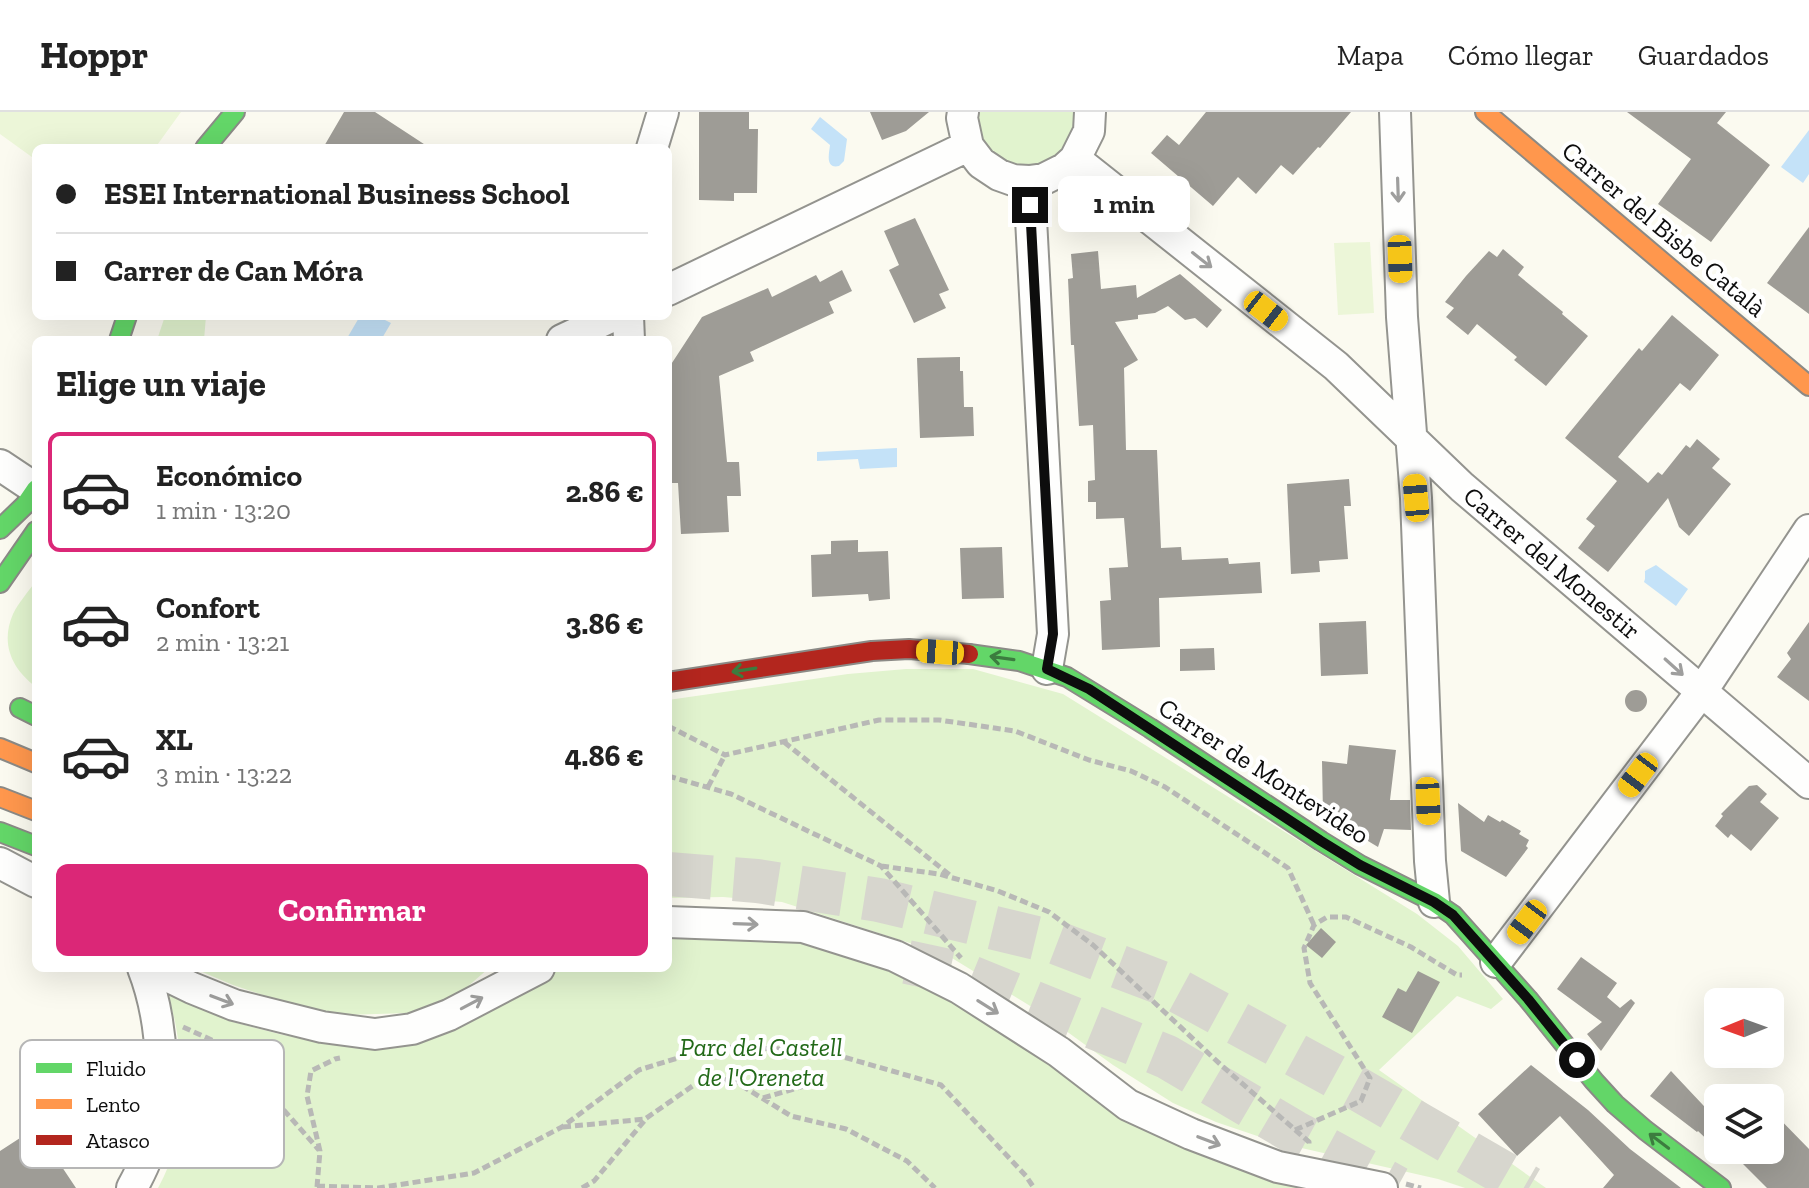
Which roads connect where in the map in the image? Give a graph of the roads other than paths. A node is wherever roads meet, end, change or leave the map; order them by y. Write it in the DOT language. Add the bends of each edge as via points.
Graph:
graph roads {
  1 [pos="235,112"];
  2 [pos="663,112"];
  3 [pos="963,112"];
  4 [pos="1090,112"];
  5 [pos="1395,112"];
  6 [pos="1485,112"];
  7 [pos="208,144"];
  8 [pos="653,144"];
  9 [pos="968,146"];
  10 [pos="1075,159"];
  11 [pos="1029,181"];
  12 [pos="672,288"];
  13 [pos="604,320"];
  14 [pos="570,336"];
  15 [pos="1809,386"];
  16 [pos="1411,439"];
  17 [pos="0,465"];
  18 [pos="32,486"];
  19 [pos="32,495"];
  20 [pos="0,529"];
  21 [pos="1809,530"];
  22 [pos="32,537"];
  23 [pos="0,583"];
  24 [pos="1047,669"];
  25 [pos="672,681"];
  26 [pos="1702,691"];
  27 [pos="0,696"];
  28 [pos="31,712"];
  29 [pos="0,748"];
  30 [pos="32,761"];
  31 [pos="1809,783"];
  32 [pos="0,797"];
  33 [pos="32,809"];
  34 [pos="0,832"];
  35 [pos="32,844"];
  36 [pos="0,863"];
  37 [pos="32,880"];
  38 [pos="1434,902"];
  39 [pos="672,922"];
  40 [pos="1496,962"];
  41 [pos="144,972"];
  42 [pos="159,972"];
  43 [pos="531,972"];
  44 [pos="159,1040"];
  45 [pos="141,1168"];
  46 [pos="132,1188"];
  47 [pos="1382,1188"];
  48 [pos="1721,1188"];
  1 -- 7 [label="main road"];
  2 -- 8 [label="street"];
  3 -- 9 [label="street"];
  4 -- 10 [label="street" via="1089,131"];
  5 -- 16 [label="street, one-way"];
  6 -- 15 [label="main road, Carrer del Bisbe Català"];
  9 -- 11 [label="street" via="999,175"];
  9 -- 12 [label="street"];
  10 -- 11 [label="street" via="1044,179"];
  10 -- 16 [label="street, Carrer del Monestir, one-way" via="1336,366"];
  11 -- 24 [label="street" via="1053,634"];
  13 -- 14 [label="street"];
  16 -- 26 [label="street, Carrer del Monestir, one-way"];
  16 -- 38 [label="street"];
  17 -- 18 [label="street"];
  19 -- 20 [label="main road"];
  21 -- 26 [label="street"];
  22 -- 23 [label="main road"];
  24 -- 25 [label="main road, Carrer de Montevideo, one-way" via="909,649"];
  24 -- 38 [label="main road, Carrer de Montevideo" via="1089,689 1360,865"];
  26 -- 31 [label="street, Carrer del Monestir"];
  26 -- 40 [label="street"];
  27 -- 28 [label="main road"];
  29 -- 30 [label="main road"];
  32 -- 33 [label="main road"];
  34 -- 35 [label="main road"];
  36 -- 37 [label="street"];
  38 -- 40 [label="main road, Carrer de Montevideo"];
  39 -- 47 [label="street, one-way" via="803,927 895,956 959,988 1047,1044 1128,1105 1278,1167"];
  48 -- 40 [label="main road, Carrer de Montevideo, one-way" via="1615,1104"];
  41 -- 44 [label="street"];
  42 -- 43 [label="street, one-way" via="234,1005 375,1034 412,1029 449,1015"];
  45 -- 46 [label="street"];
}
